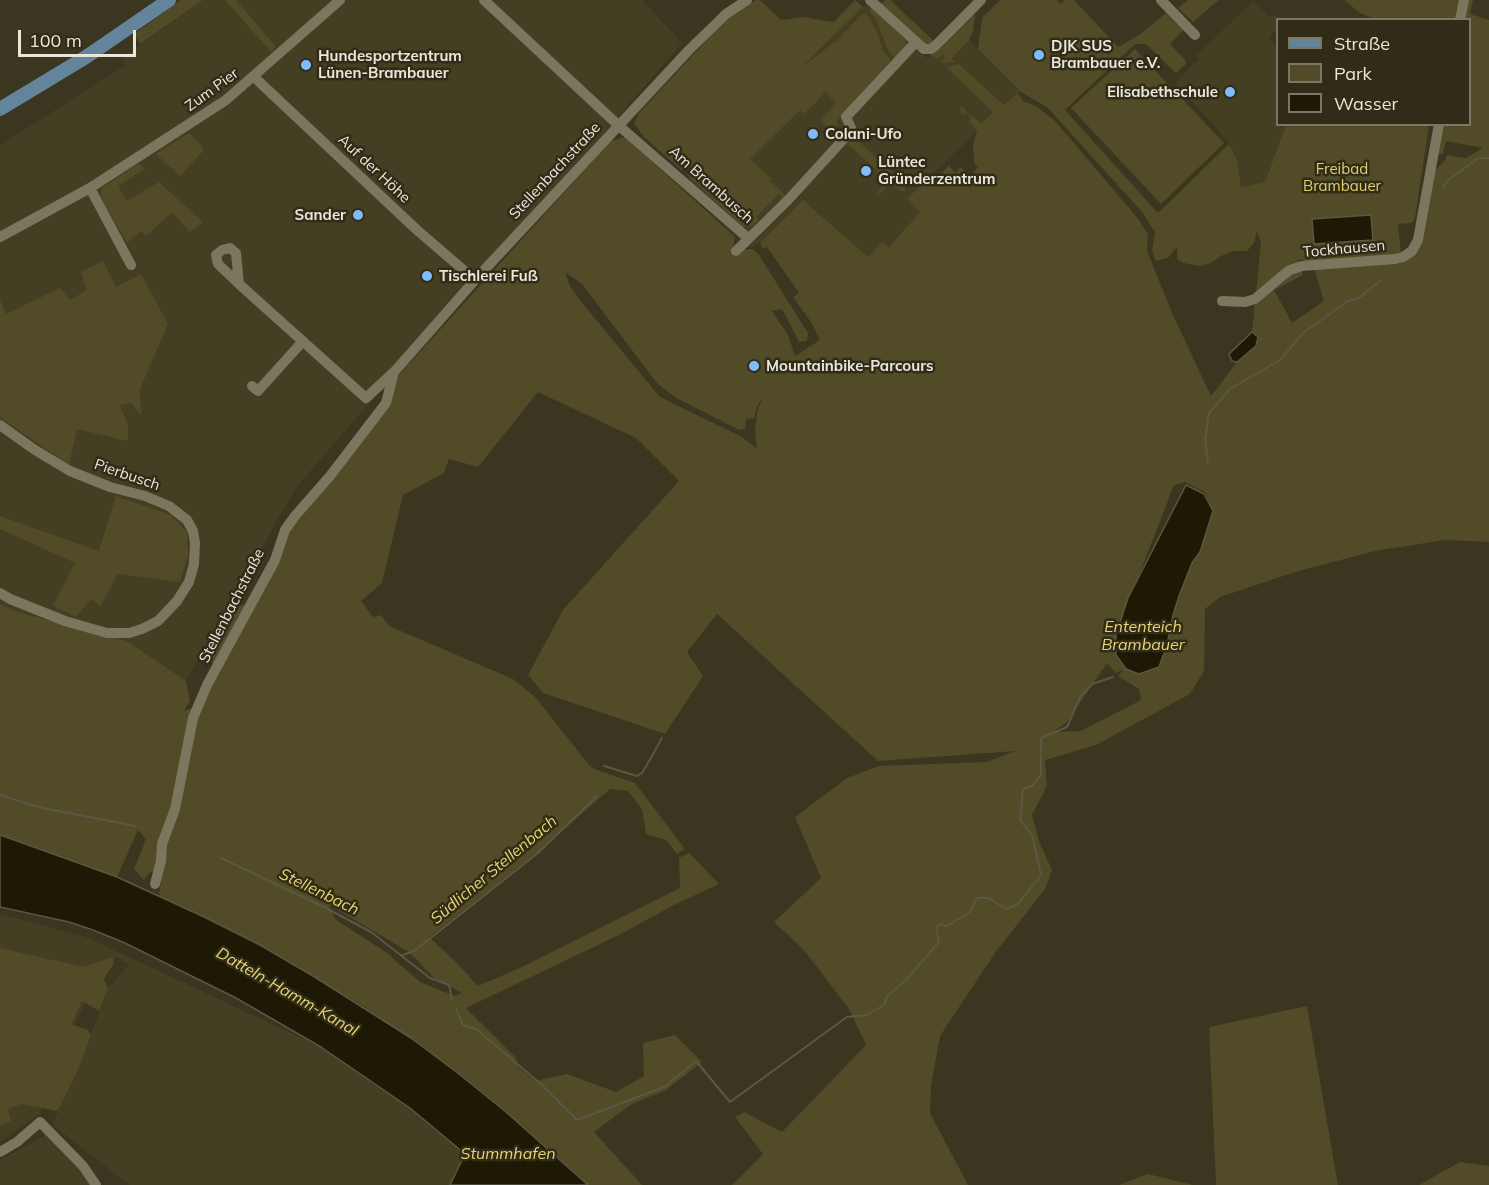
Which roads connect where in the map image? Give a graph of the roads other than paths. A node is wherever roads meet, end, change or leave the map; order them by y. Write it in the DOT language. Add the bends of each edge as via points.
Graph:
graph roads {
  1 [pos="169,0"];
  2 [pos="340,0"];
  3 [pos="484,0"];
  4 [pos="747,0"];
  5 [pos="870,0"];
  6 [pos="981,0"];
  7 [pos="1161,0"];
  8 [pos="1464,0"];
  9 [pos="1460,18"];
  10 [pos="1196,35"];
  11 [pos="915,43"];
  12 [pos="254,77"];
  13 [pos="0,109"];
  14 [pos="618,125"];
  15 [pos="1439,126"];
  16 [pos="90,188"];
  17 [pos="0,237"];
  18 [pos="748,238"];
  19 [pos="736,251"];
  20 [pos="132,265"];
  21 [pos="475,280"];
  22 [pos="239,284"];
  23 [pos="1222,302"];
  24 [pos="303,341"];
  25 [pos="394,371"];
  26 [pos="252,386"];
  27 [pos="0,425"];
  28 [pos="0,593"];
  29 [pos="155,884"];
  30 [pos="0,1152"];
  31 [pos="96,1185"];
  1 -- 13 [label="main road"];
  2 -- 12 [label="street, Zum Pier"];
  3 -- 14 [label="street, Am Brambusch"];
  4 -- 14 [label="street, Stellenbachstraße" via="694,45"];
  5 -- 11 [label="street"];
  6 -- 11 [label="street" via="931,49 924,50"];
  7 -- 10 [label="street"];
  8 -- 9 [label="street"];
  11 -- 18 [label="street, Am Brambusch" via="846,117 852,130"];
  12 -- 16 [label="street, Zum Pier" via="195,121"];
  12 -- 21 [label="street, Auf der Höhe"];
  14 -- 18 [label="street, Am Brambusch"];
  14 -- 21 [label="street, Stellenbachstraße"];
  15 -- 23 [label="street, Tockhausen" via="1422,223 1412,251 1403,257 1302,266 1290,270 1255,299"];
  16 -- 17 [label="street, Zum Pier"];
  16 -- 20 [label="street"];
  18 -- 19 [label="street"];
  21 -- 25 [label="street, Stellenbachstraße"];
  22 -- 24 [label="street, Stellenbachstraße"];
  24 -- 25 [label="street, Stellenbachstraße" via="366,398"];
  24 -- 26 [label="street" via="258,391"];
  25 -- 29 [label="street, Stellenbachstraße" via="386,403 285,530 275,560 207,686 193,717"];
  27 -- 28 [label="street, Pierbusch" via="70,471 169,506 187,520 195,543 189,582 158,621 142,630 107,633 65,621"];
  30 -- 31 [label="street" via="40,1122"];
}
